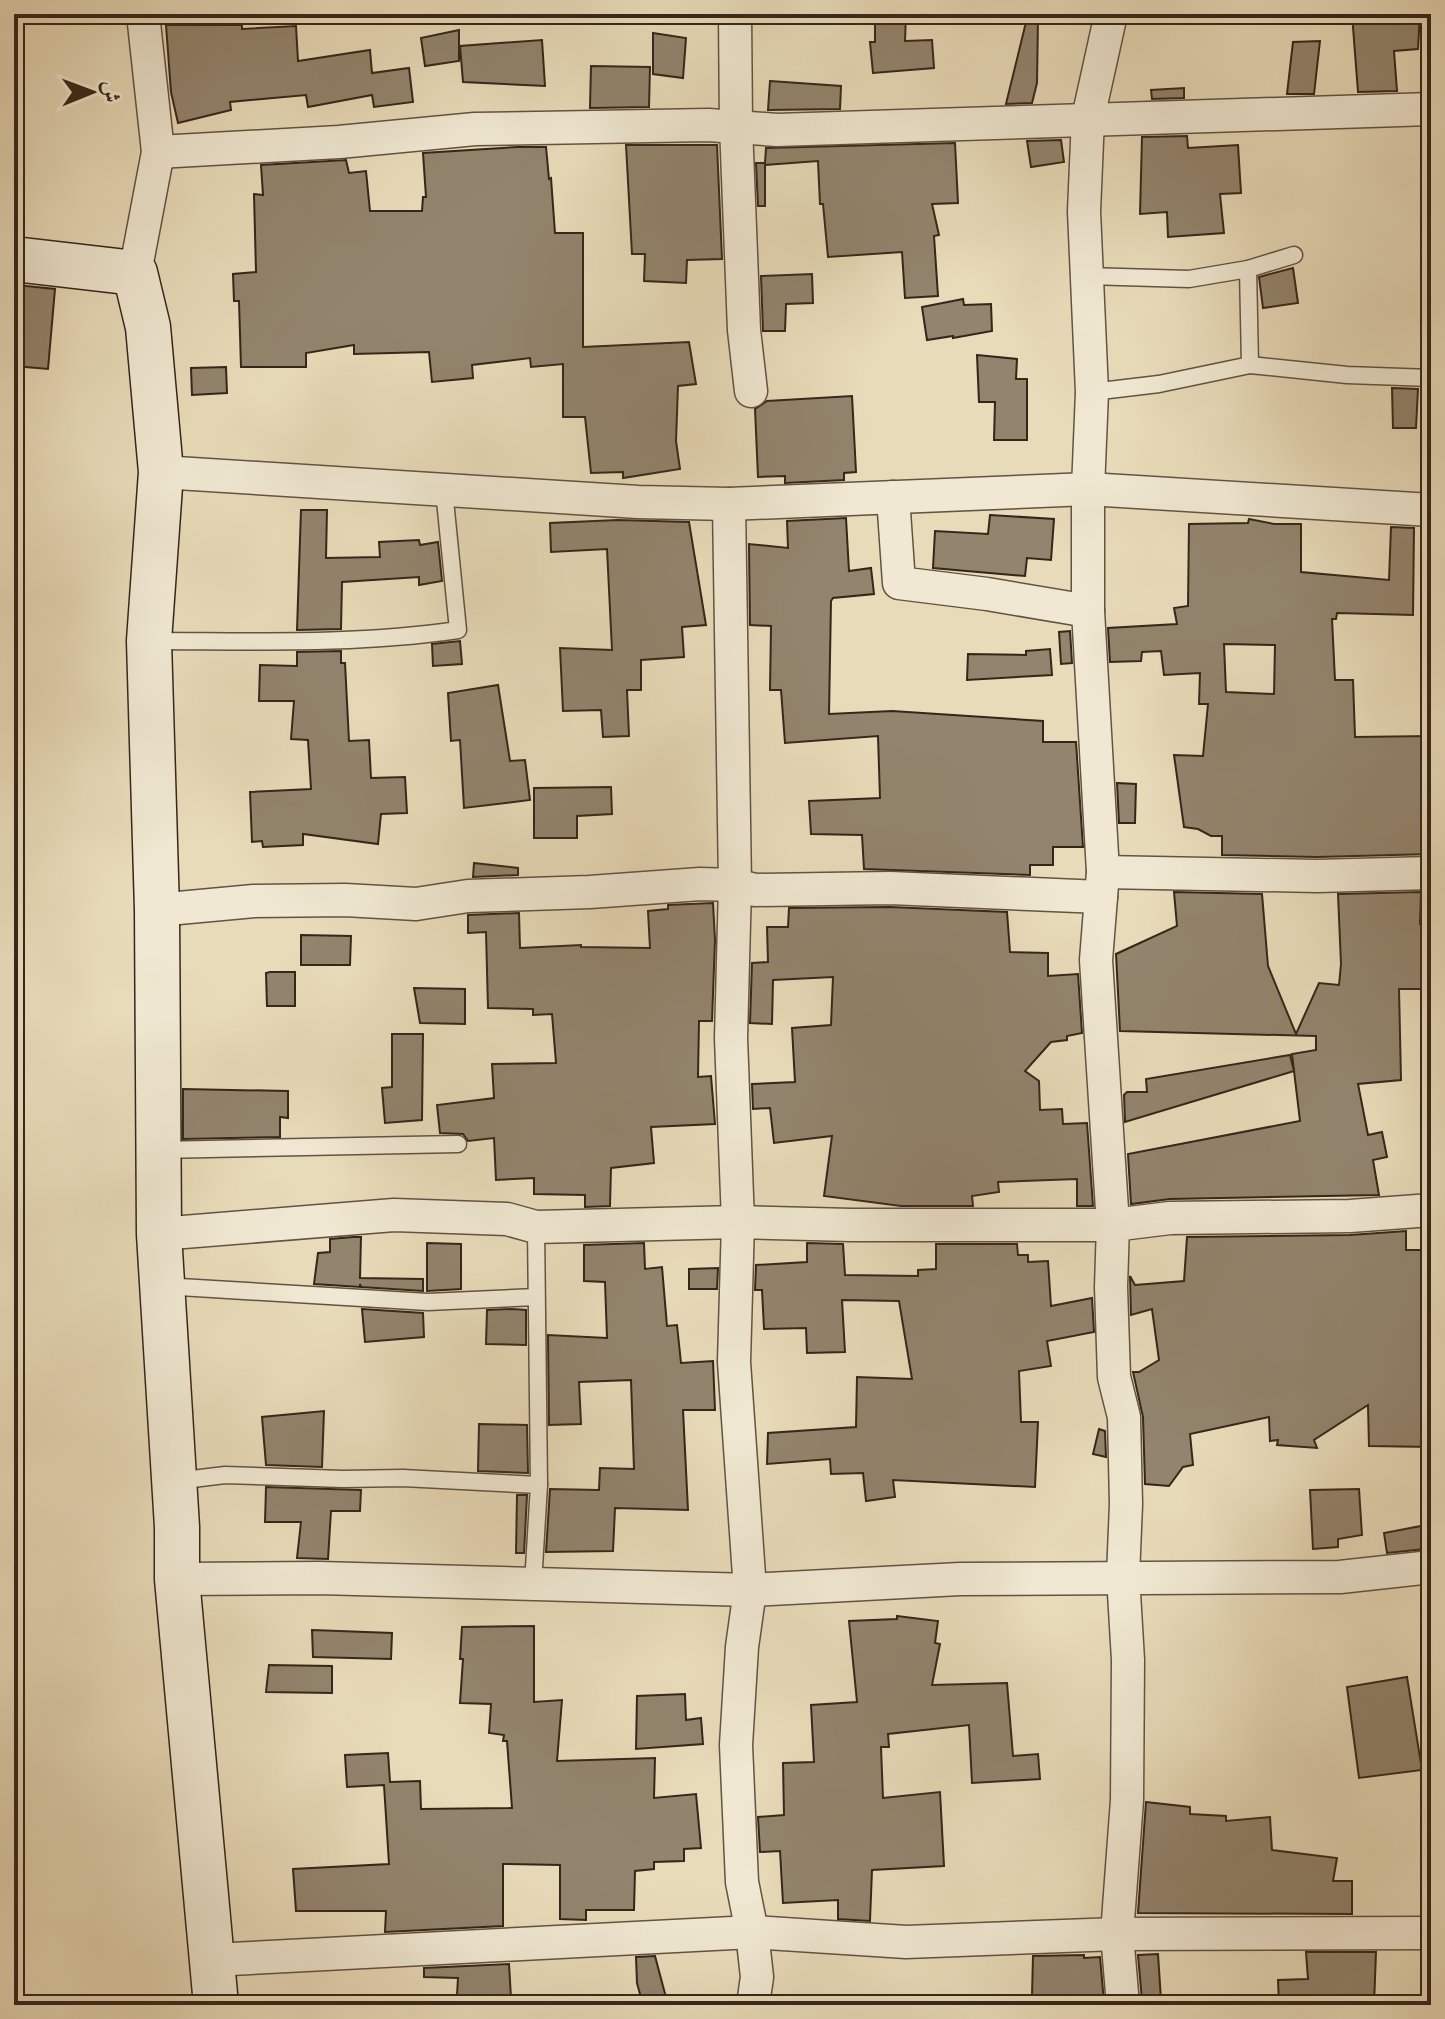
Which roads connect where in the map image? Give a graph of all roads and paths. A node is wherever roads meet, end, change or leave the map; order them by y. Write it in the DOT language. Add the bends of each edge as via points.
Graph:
graph roads {
  1 [pos="143,14"];
  2 [pos="735,14"];
  3 [pos="1111,14"];
  4 [pos="1431,109"];
  5 [pos="1088,118"];
  6 [pos="736,126"];
  7 [pos="158,152"];
  8 [pos="1294,255"];
  9 [pos="14,259"];
  10 [pos="1248,269"];
  11 [pos="135,273"];
  12 [pos="1087,276"];
  13 [pos="1250,365"];
  14 [pos="1431,378"];
  15 [pos="751,391"];
  16 [pos="1092,392"];
  17 [pos="161,472"];
  18 [pos="1088,489"];
  19 [pos="444,490"];
  20 [pos="893,497"];
  21 [pos="729,504"];
  22 [pos="1431,510"];
  23 [pos="1088,611"];
  24 [pos="149,641"];
  25 [pos="1431,873"];
  26 [pos="1102,884"];
  27 [pos="735,885"];
  28 [pos="157,910"];
  29 [pos="458,1144"];
  30 [pos="158,1150"];
  31 [pos="1431,1210"];
  32 [pos="738,1222"];
  33 [pos="1113,1225"];
  34 [pos="536,1227"];
  35 [pos="159,1234"];
  36 [pos="162,1286"];
  37 [pos="536,1297"];
  38 [pos="174,1481"];
  39 [pos="539,1485"];
  40 [pos="1431,1567"];
  41 [pos="1123,1576"];
  42 [pos="177,1579"];
  43 [pos="533,1584"];
  44 [pos="750,1590"];
  45 [pos="752,1932"];
  46 [pos="1431,1933"];
  47 [pos="1117,1934"];
  48 [pos="211,1960"];
  49 [pos="216,2005"];
  50 [pos="753,2005"];
  51 [pos="1123,2005"];
  1 -- 7 [label="street"];
  2 -- 6 [label="street"];
  3 -- 5 [label="street"];
  4 -- 5 [label="street"];
  5 -- 6 [label="street" via="777,130"];
  5 -- 12 [label="street"];
  6 -- 7 [label="street" via="475,129"];
  6 -- 15 [label="street"];
  7 -- 11 [label="street"];
  8 -- 10 [label="lane"];
  9 -- 11 [label="street"];
  10 -- 12 [label="lane" via="1189,279"];
  10 -- 13 [label="lane"];
  11 -- 17 [label="street" via="148,327"];
  12 -- 16 [label="street"];
  13 -- 14 [label="lane"];
  13 -- 16 [label="lane"];
  16 -- 18 [label="street"];
  17 -- 19 [label="street"];
  17 -- 24 [label="street"];
  18 -- 20 [label="street"];
  18 -- 22 [label="street"];
  18 -- 23 [label="street"];
  19 -- 21 [label="street"];
  19 -- 24 [label="lane" via="458,630 323,641"];
  20 -- 21 [label="street"];
  20 -- 23 [label="street" via="899,583"];
  21 -- 27 [label="street"];
  23 -- 26 [label="street"];
  24 -- 28 [label="street"];
  25 -- 26 [label="street"];
  26 -- 27 [label="street" via="755,890"];
  26 -- 33 [label="street" via="1096,960"];
  27 -- 28 [label="street" via="468,896 416,904 254,901"];
  27 -- 32 [label="street" via="731,1038"];
  28 -- 30 [label="street"];
  29 -- 30 [label="lane"];
  30 -- 35 [label="street"];
  31 -- 33 [label="street" via="1170,1218"];
  32 -- 33 [label="street"];
  32 -- 34 [label="street"];
  32 -- 44 [label="street" via="734,1362"];
  33 -- 41 [label="street" via="1114,1377 1124,1417"];
  34 -- 35 [label="street" via="507,1219 394,1215"];
  34 -- 37 [label="lane"];
  35 -- 36 [label="street"];
  36 -- 37 [label="lane" via="428,1302"];
  36 -- 38 [label="street"];
  37 -- 39 [label="lane"];
  38 -- 39 [label="lane" via="225,1475"];
  38 -- 42 [label="street"];
  39 -- 43 [label="lane"];
  40 -- 41 [label="street" via="1340,1577"];
  41 -- 44 [label="street"];
  41 -- 47 [label="street" via="1127,1800"];
  42 -- 43 [label="street"];
  42 -- 48 [label="street"];
  43 -- 44 [label="street"];
  44 -- 45 [label="street" via="736,1745 742,1882"];
  45 -- 47 [label="street" via="906,1942"];
  45 -- 48 [label="street"];
  45 -- 50 [label="street" via="757,1977"];
  46 -- 47 [label="street"];
  47 -- 51 [label="street"];
  48 -- 49 [label="street"];
}
